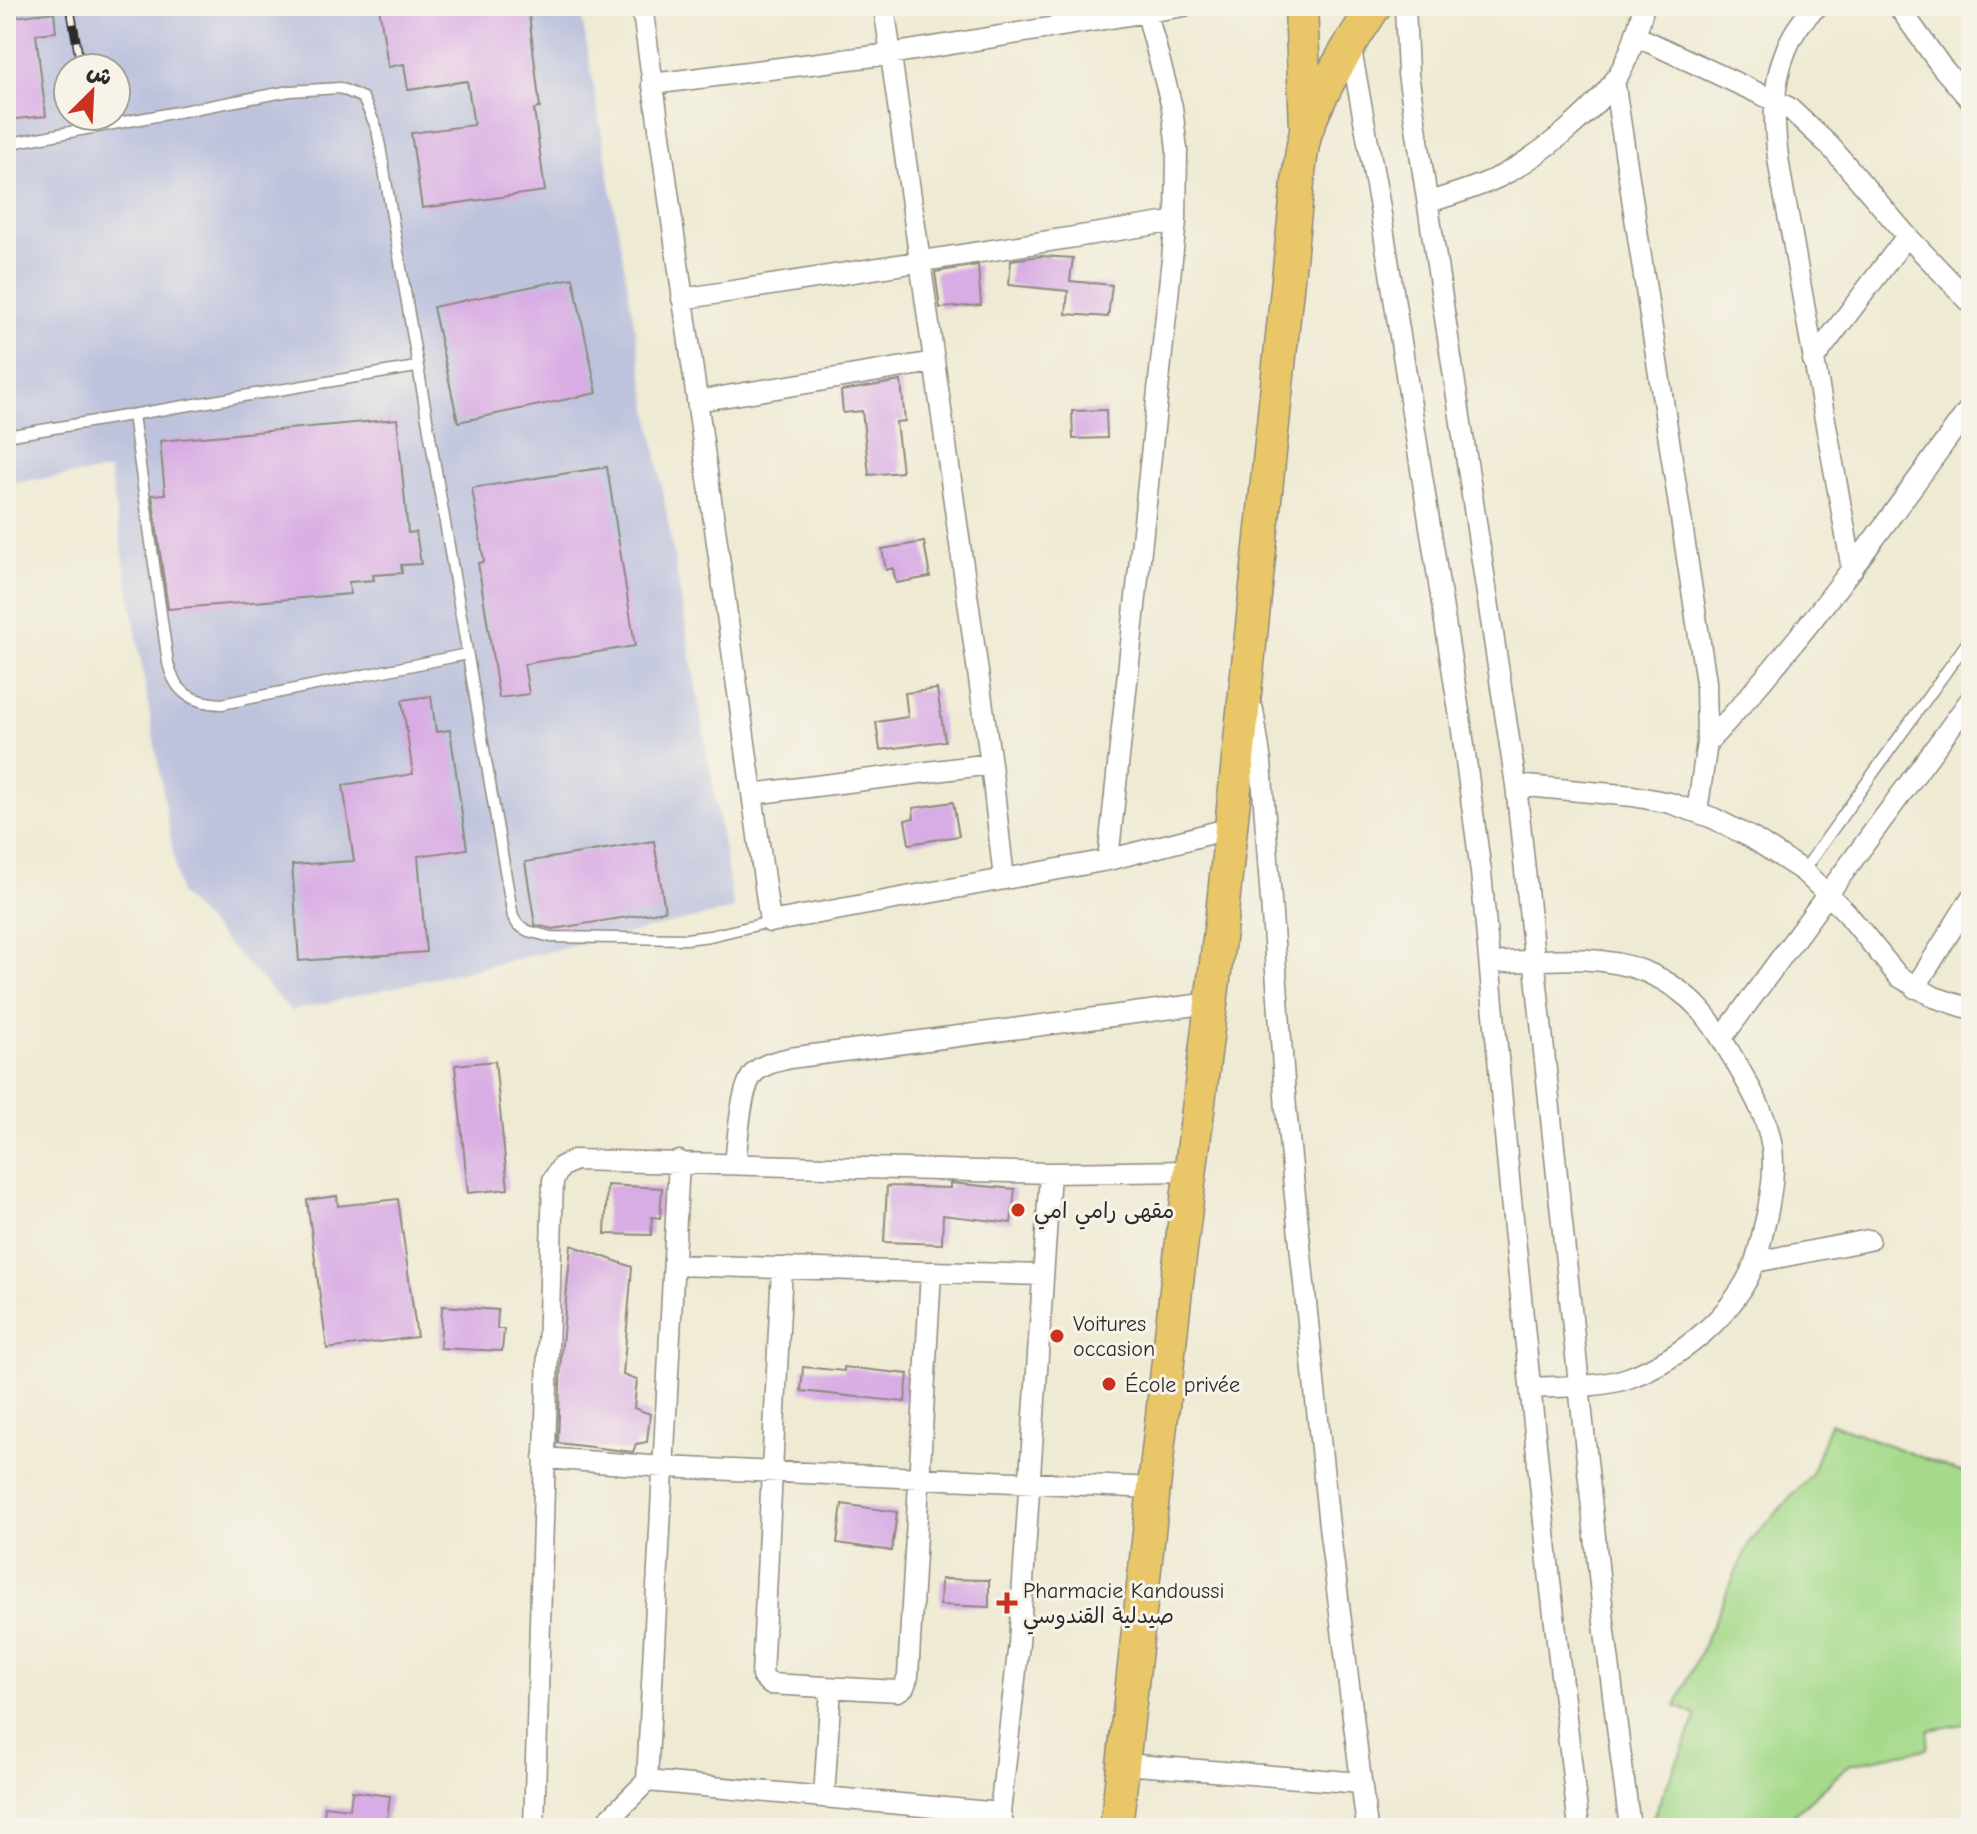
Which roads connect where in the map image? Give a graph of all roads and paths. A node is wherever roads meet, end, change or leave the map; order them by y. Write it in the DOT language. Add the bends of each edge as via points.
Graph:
graph roads {
  1 [pos="642,6"];
  2 [pos="884,6"];
  3 [pos="1184,6"];
  4 [pos="1301,6"];
  5 [pos="1375,6"];
  6 [pos="1405,6"];
  7 [pos="1644,6"];
  8 [pos="1818,6"];
  9 [pos="1898,6"];
  10 [pos="1145,8"];
  11 [pos="1636,36"];
  12 [pos="1350,44"];
  13 [pos="890,54"];
  14 [pos="1614,80"];
  15 [pos="652,84"];
  16 [pos="1775,99"];
  17 [pos="1971,101"];
  18 [pos="1306,132"];
  19 [pos="6,144"];
  20 [pos="1429,202"];
  21 [pos="1176,221"];
  22 [pos="1907,236"];
  23 [pos="919,260"];
  24 [pos="682,299"];
  25 [pos="1971,303"];
  26 [pos="1813,360"];
  27 [pos="934,362"];
  28 [pos="416,367"];
  29 [pos="697,401"];
  30 [pos="1971,406"];
  31 [pos="133,415"];
  32 [pos="6,436"];
  33 [pos="1852,570"];
  34 [pos="1971,637"];
  35 [pos="467,654"];
  36 [pos="1247,670"];
  37 [pos="1971,699"];
  38 [pos="1707,743"];
  39 [pos="991,764"];
  40 [pos="1516,785"];
  41 [pos="752,794"];
  42 [pos="1697,812"];
  43 [pos="1231,828"];
  44 [pos="1108,860"];
  45 [pos="1803,871"];
  46 [pos="1004,879"];
  47 [pos="1828,894"];
  48 [pos="1971,898"];
  49 [pos="770,922"];
  50 [pos="1536,961"];
  51 [pos="1490,963"];
  52 [pos="1915,988"];
  53 [pos="1211,1003"];
  54 [pos="1971,1009"];
  55 [pos="1722,1038"];
  56 [pos="679,1161"];
  57 [pos="735,1163"];
  58 [pos="1192,1171"];
  59 [pos="1050,1173"];
  60 [pos="1869,1240"];
  61 [pos="1755,1262"];
  62 [pos="674,1265"];
  63 [pos="782,1268"];
  64 [pos="931,1272"];
  65 [pos="1043,1275"];
  66 [pos="1580,1385"];
  67 [pos="1531,1388"];
  68 [pos="544,1458"];
  69 [pos="664,1467"];
  70 [pos="774,1472"];
  71 [pos="918,1478"];
  72 [pos="1029,1484"];
  73 [pos="1155,1488"];
  74 [pos="831,1688"];
  75 [pos="1124,1764"];
  76 [pos="647,1781"];
  77 [pos="1361,1783"];
  78 [pos="824,1797"];
  79 [pos="1002,1821"];
  80 [pos="534,1828"];
  81 [pos="600,1828"];
  82 [pos="1116,1828"];
  83 [pos="1367,1828"];
  84 [pos="1579,1828"];
  85 [pos="1630,1828"];
  1 -- 15 [label="street"];
  2 -- 13 [label="street"];
  3 -- 10 [label="street"];
  4 -- 18 [label="main road"];
  5 -- 12 [label="main road"];
  6 -- 20 [label="street" via="1408,74"];
  7 -- 11 [label="street"];
  8 -- 16 [label="street" via="1793,35"];
  9 -- 17 [label="street"];
  10 -- 13 [label="street"];
  10 -- 21 [label="street" via="1172,107"];
  11 -- 14 [label="street"];
  11 -- 16 [label="street"];
  12 -- 18 [label="main road"];
  12 -- 51 [label="street" via="1461,724"];
  13 -- 15 [label="street"];
  13 -- 23 [label="street"];
  14 -- 20 [label="street" via="1531,157 1505,174"];
  14 -- 38 [label="street" via="1706,682"];
  15 -- 24 [label="street"];
  16 -- 22 [label="street" via="1808,124"];
  16 -- 26 [label="street" via="1778,154"];
  18 -- 36 [label="main road"];
  19 -- 28 [label="lane" via="290,91 353,92 369,107 377,129"];
  20 -- 40 [label="street"];
  21 -- 23 [label="street"];
  21 -- 44 [label="street"];
  22 -- 25 [label="street"];
  22 -- 26 [label="street"];
  23 -- 24 [label="street"];
  23 -- 27 [label="street"];
  24 -- 29 [label="street"];
  26 -- 33 [label="street"];
  27 -- 29 [label="street"];
  27 -- 39 [label="street"];
  28 -- 31 [label="lane"];
  28 -- 35 [label="lane"];
  29 -- 41 [label="street"];
  30 -- 33 [label="street"];
  31 -- 32 [label="lane"];
  31 -- 35 [label="lane" via="168,663 179,690 192,699 222,704"];
  33 -- 38 [label="street"];
  34 -- 45 [label="lane"];
  35 -- 49 [label="lane" via="518,925 551,937 686,939"];
  36 -- 43 [label="main road"];
  36 -- 77 [label="street" via="1261,762 1286,1109 1325,1495"];
  37 -- 47 [label="street"];
  38 -- 42 [label="street"];
  39 -- 41 [label="street"];
  39 -- 46 [label="street"];
  40 -- 42 [label="street" via="1633,796"];
  40 -- 50 [label="street"];
  41 -- 49 [label="street"];
  42 -- 45 [label="street" via="1752,838"];
  43 -- 44 [label="street"];
  43 -- 53 [label="main road"];
  44 -- 46 [label="street"];
  45 -- 47 [label="street"];
  46 -- 49 [label="street"];
  47 -- 52 [label="street" via="1898,976"];
  47 -- 55 [label="street"];
  48 -- 52 [label="street"];
  50 -- 51 [label="street"];
  50 -- 55 [label="street" via="1598,960 1647,973 1689,997"];
  50 -- 66 [label="street"];
  51 -- 67 [label="street"];
  52 -- 54 [label="street"];
  53 -- 57 [label="street" via="767,1064 746,1085"];
  53 -- 58 [label="main road"];
  55 -- 61 [label="street" via="1756,1096 1772,1147 1770,1199"];
  56 -- 57 [label="street"];
  56 -- 62 [label="street"];
  56 -- 68 [label="street" via="574,1160 556,1173"];
  57 -- 59 [label="street"];
  58 -- 59 [label="street"];
  58 -- 73 [label="main road"];
  59 -- 65 [label="street"];
  60 -- 61 [label="street"];
  61 -- 66 [label="street" via="1725,1310 1679,1351 1625,1379"];
  62 -- 63 [label="street"];
  62 -- 69 [label="street"];
  63 -- 64 [label="street"];
  63 -- 70 [label="street"];
  64 -- 65 [label="street"];
  64 -- 71 [label="street"];
  65 -- 72 [label="street"];
  66 -- 67 [label="street"];
  66 -- 85 [label="street"];
  67 -- 84 [label="street"];
  68 -- 69 [label="street"];
  68 -- 80 [label="street"];
  69 -- 70 [label="street"];
  69 -- 76 [label="street"];
  70 -- 71 [label="street"];
  70 -- 74 [label="street" via="762,1676 770,1684"];
  71 -- 72 [label="street"];
  71 -- 74 [label="street" via="907,1682 898,1691"];
  72 -- 73 [label="street"];
  72 -- 79 [label="street"];
  73 -- 75 [label="main road"];
  74 -- 78 [label="street"];
  75 -- 77 [label="street"];
  75 -- 82 [label="main road"];
  76 -- 78 [label="street"];
  76 -- 81 [label="street"];
  77 -- 83 [label="street"];
  78 -- 79 [label="street"];
}
